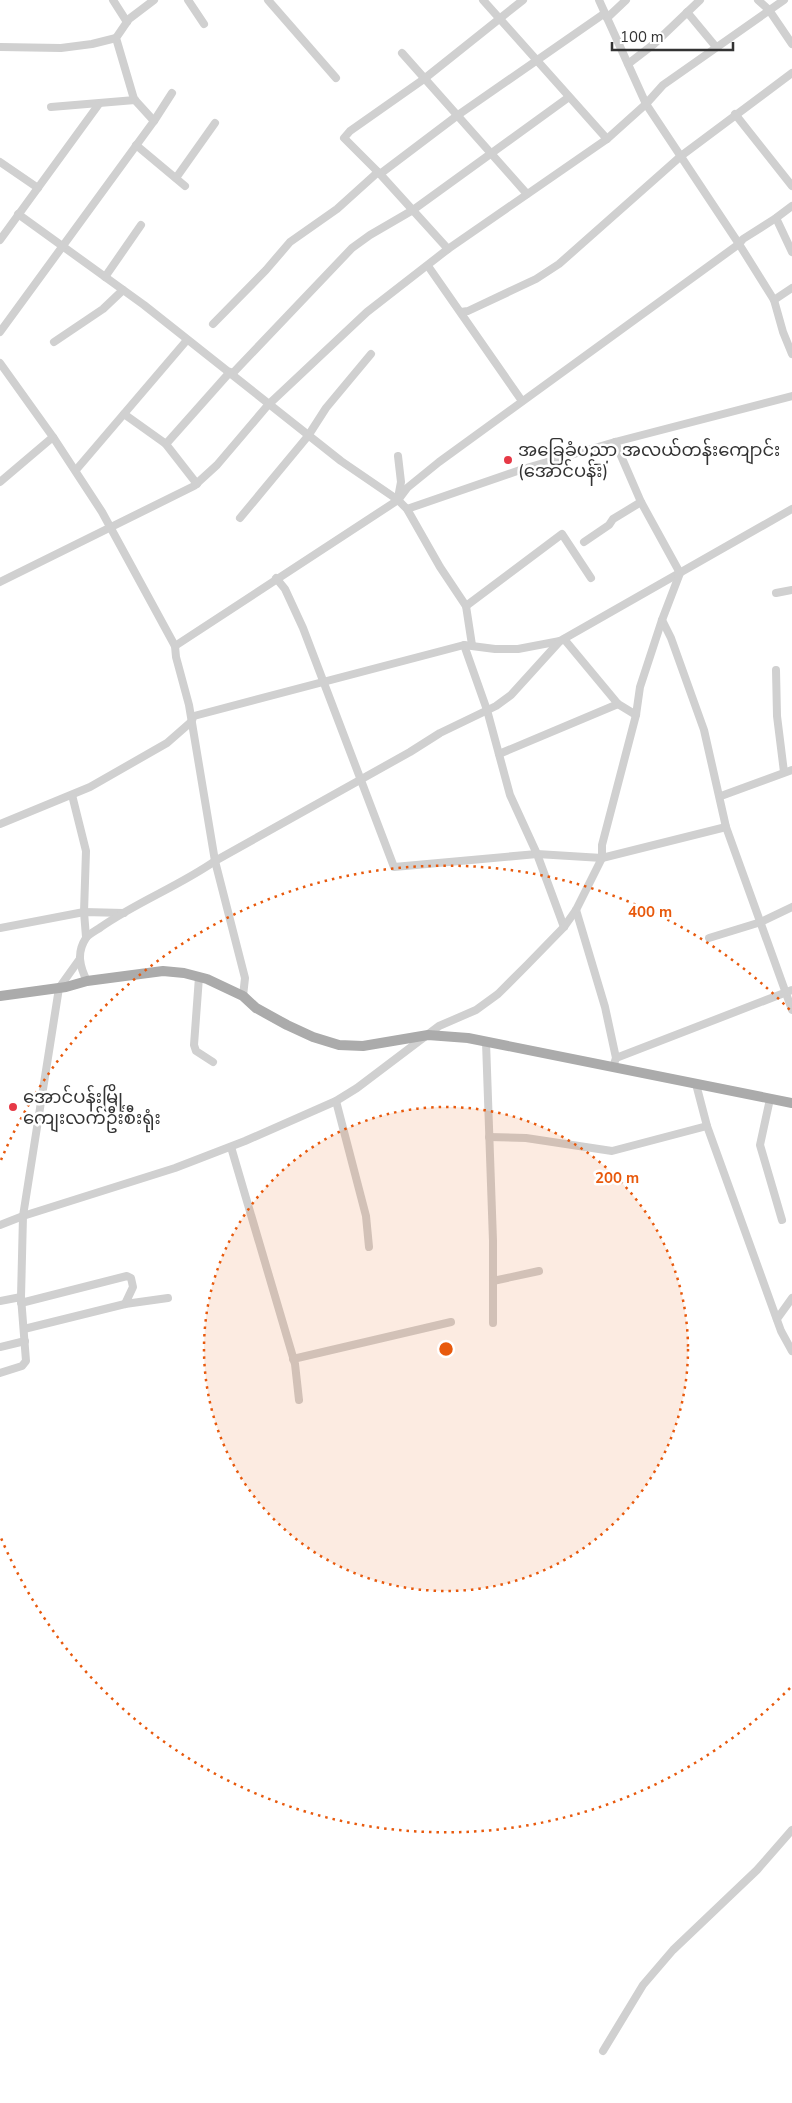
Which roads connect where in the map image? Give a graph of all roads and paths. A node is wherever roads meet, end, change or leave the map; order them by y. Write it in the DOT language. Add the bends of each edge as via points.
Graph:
graph roads {
  1 [pos="113,0"];
  2 [pos="154,0"];
  3 [pos="188,0"];
  4 [pos="268,0"];
  5 [pos="483,0"];
  6 [pos="523,0"];
  7 [pos="599,0"];
  8 [pos="626,0"];
  9 [pos="700,0"];
  10 [pos="758,0"];
  11 [pos="784,0"];
  12 [pos="768,10"];
  13 [pos="688,12"];
  14 [pos="606,15"];
  15 [pos="500,19"];
  16 [pos="127,22"];
  17 [pos="204,24"];
  18 [pos="116,38"];
  19 [pos="792,44"];
  20 [pos="716,47"];
  21 [pos="0,48"];
  22 [pos="402,53"];
  23 [pos="537,61"];
  24 [pos="628,64"];
  25 [pos="792,73"];
  26 [pos="336,78"];
  27 [pos="424,78"];
  28 [pos="172,93"];
  29 [pos="570,97"];
  30 [pos="135,100"];
  31 [pos="99,104"];
  32 [pos="646,104"];
  33 [pos="51,107"];
  34 [pos="735,114"];
  35 [pos="458,115"];
  36 [pos="154,121"];
  37 [pos="215,123"];
  38 [pos="607,138"];
  39 [pos="136,145"];
  40 [pos="491,153"];
  41 [pos="681,156"];
  42 [pos="0,162"];
  43 [pos="379,173"];
  44 [pos="176,178"];
  45 [pos="185,186"];
  46 [pos="792,186"];
  47 [pos="38,188"];
  48 [pos="527,194"];
  49 [pos="792,206"];
  50 [pos="413,210"];
  51 [pos="18,214"];
  52 [pos="776,218"];
  53 [pos="141,225"];
  54 [pos="3,230"];
  55 [pos="0,240"];
  56 [pos="739,244"];
  57 [pos="62,246"];
  58 [pos="448,250"];
  59 [pos="792,252"];
  60 [pos="428,266"];
  61 [pos="105,277"];
  62 [pos="792,288"];
  63 [pos="123,290"];
  64 [pos="774,300"];
  65 [pos="461,312"];
  66 [pos="213,324"];
  67 [pos="0,332"];
  68 [pos="186,340"];
  69 [pos="54,342"];
  70 [pos="371,354"];
  71 [pos="792,354"];
  72 [pos="0,363"];
  73 [pos="231,373"];
  74 [pos="792,396"];
  75 [pos="522,401"];
  76 [pos="268,404"];
  77 [pos="124,414"];
  78 [pos="308,436"];
  79 [pos="53,437"];
  80 [pos="615,442"];
  81 [pos="164,443"];
  82 [pos="398,456"];
  83 [pos="76,470"];
  84 [pos="0,482"];
  85 [pos="197,484"];
  86 [pos="398,500"];
  87 [pos="641,502"];
  88 [pos="407,509"];
  89 [pos="792,510"];
  90 [pos="240,518"];
  91 [pos="111,528"];
  92 [pos="584,542"];
  93 [pos="680,573"];
  94 [pos="276,578"];
  95 [pos="591,578"];
  96 [pos="0,582"];
  97 [pos="792,590"];
  98 [pos="776,593"];
  99 [pos="466,606"];
  100 [pos="662,620"];
  101 [pos="562,640"];
  102 [pos="468,645"];
  103 [pos="175,646"];
  104 [pos="776,670"];
  105 [pos="324,682"];
  106 [pos="618,704"];
  107 [pos="487,710"];
  108 [pos="636,715"];
  109 [pos="191,722"];
  110 [pos="499,754"];
  111 [pos="788,771"];
  112 [pos="360,780"];
  113 [pos="72,795"];
  114 [pos="720,796"];
  115 [pos="0,824"];
  116 [pos="726,828"];
  117 [pos="537,854"];
  118 [pos="602,858"];
  119 [pos="215,861"];
  120 [pos="792,907"];
  121 [pos="576,910"];
  122 [pos="84,912"];
  123 [pos="125,913"];
  124 [pos="761,922"];
  125 [pos="564,927"];
  126 [pos="0,928"];
  127 [pos="86,937"];
  128 [pos="709,938"];
  129 [pos="79,960"];
  130 [pos="199,977"];
  131 [pos="87,982"];
  132 [pos="59,988"];
  133 [pos="789,991"];
  134 [pos="0,996"];
  135 [pos="243,996"];
  136 [pos="792,1010"];
  137 [pos="428,1035"];
  138 [pos="486,1042"];
  139 [pos="212,1062"];
  140 [pos="614,1062"];
  141 [pos="696,1084"];
  142 [pos="770,1099"];
  143 [pos="336,1101"];
  144 [pos="792,1103"];
  145 [pos="707,1126"];
  146 [pos="489,1137"];
  147 [pos="231,1147"];
  148 [pos="23,1216"];
  149 [pos="782,1220"];
  150 [pos="0,1225"];
  151 [pos="369,1247"];
  152 [pos="539,1271"];
  153 [pos="493,1281"];
  154 [pos="168,1298"];
  155 [pos="792,1298"];
  156 [pos="21,1300"];
  157 [pos="0,1301"];
  158 [pos="125,1304"];
  159 [pos="777,1319"];
  160 [pos="451,1322"];
  161 [pos="493,1323"];
  162 [pos="24,1329"];
  163 [pos="25,1341"];
  164 [pos="0,1347"];
  165 [pos="792,1351"];
  166 [pos="293,1360"];
  167 [pos="0,1373"];
  168 [pos="299,1400"];
  169 [pos="792,1830"];
  170 [pos="603,2051"];
  1 -- 16 [label="street"];
  2 -- 16 [label="street"];
  3 -- 17 [label="street"];
  4 -- 26 [label="street"];
  5 -- 15 [label="street"];
  6 -- 15 [label="street"];
  7 -- 14 [label="street"];
  8 -- 14 [label="street"];
  9 -- 13 [label="street"];
  10 -- 12 [label="street"];
  11 -- 12 [label="street"];
  12 -- 19 [label="street"];
  12 -- 20 [label="street"];
  13 -- 20 [label="street"];
  13 -- 24 [label="street"];
  14 -- 23 [label="street"];
  14 -- 24 [label="street"];
  15 -- 23 [label="street"];
  15 -- 27 [label="street"];
  16 -- 18 [label="street"];
  18 -- 21 [label="street" via="61,48"];
  18 -- 30 [label="street"];
  20 -- 32 [label="street" via="663,85"];
  22 -- 27 [label="street"];
  23 -- 29 [label="street"];
  23 -- 35 [label="street"];
  24 -- 32 [label="street"];
  25 -- 34 [label="street"];
  27 -- 35 [label="street"];
  27 -- 43 [label="street" via="344,138"];
  28 -- 36 [label="street"];
  29 -- 38 [label="street"];
  29 -- 40 [label="street"];
  30 -- 31 [label="street"];
  30 -- 36 [label="street"];
  31 -- 33 [label="street"];
  31 -- 47 [label="street"];
  32 -- 38 [label="street"];
  32 -- 41 [label="street"];
  34 -- 41 [label="street"];
  34 -- 46 [label="street"];
  35 -- 40 [label="street"];
  35 -- 43 [label="street"];
  36 -- 39 [label="street"];
  37 -- 44 [label="street"];
  38 -- 48 [label="street"];
  39 -- 44 [label="street"];
  39 -- 57 [label="street"];
  40 -- 48 [label="street"];
  40 -- 50 [label="street"];
  41 -- 56 [label="street"];
  41 -- 65 [label="street" via="559,264 536,279"];
  42 -- 47 [label="street"];
  43 -- 50 [label="street"];
  43 -- 66 [label="street" via="337,209 290,242"];
  44 -- 45 [label="street"];
  47 -- 51 [label="street"];
  48 -- 58 [label="street"];
  49 -- 52 [label="street"];
  50 -- 58 [label="street"];
  50 -- 73 [label="street" via="352,248"];
  51 -- 54 [label="street"];
  51 -- 57 [label="street"];
  52 -- 56 [label="street"];
  52 -- 59 [label="street"];
  53 -- 61 [label="street"];
  54 -- 55 [label="street"];
  56 -- 64 [label="street"];
  56 -- 75 [label="street"];
  57 -- 61 [label="street"];
  57 -- 67 [label="street"];
  58 -- 60 [label="street"];
  60 -- 65 [label="street"];
  60 -- 76 [label="street" via="367,312"];
  61 -- 63 [label="street"];
  62 -- 64 [label="street"];
  63 -- 68 [label="street"];
  63 -- 69 [label="street" via="103,309"];
  64 -- 71 [label="street"];
  65 -- 75 [label="street"];
  68 -- 73 [label="street"];
  68 -- 77 [label="street"];
  70 -- 78 [label="street" via="326,408"];
  72 -- 79 [label="street"];
  73 -- 76 [label="street"];
  73 -- 81 [label="street"];
  74 -- 80 [label="street"];
  75 -- 86 [label="street" via="438,462 407,488"];
  76 -- 78 [label="street"];
  76 -- 85 [label="street"];
  77 -- 81 [label="street"];
  77 -- 83 [label="street"];
  78 -- 86 [label="street"];
  78 -- 90 [label="street"];
  79 -- 83 [label="street"];
  79 -- 84 [label="street"];
  80 -- 87 [label="street"];
  80 -- 88 [label="street"];
  81 -- 85 [label="street"];
  82 -- 86 [label="street" via="401,482"];
  83 -- 91 [label="street"];
  85 -- 91 [label="street"];
  86 -- 88 [label="street"];
  86 -- 94 [label="street"];
  87 -- 92 [label="street"];
  87 -- 93 [label="street"];
  88 -- 99 [label="street"];
  89 -- 93 [label="street"];
  91 -- 96 [label="street"];
  91 -- 103 [label="street"];
  93 -- 100 [label="street"];
  93 -- 101 [label="street"];
  94 -- 103 [label="street"];
  94 -- 105 [label="street" via="285,589"];
  95 -- 99 [label="street" via="562,534"];
  97 -- 98 [label="street"];
  99 -- 102 [label="street"];
  100 -- 108 [label="street" via="640,687"];
  100 -- 114 [label="street" via="699,714"];
  101 -- 102 [label="street" via="518,650"];
  101 -- 106 [label="street"];
  101 -- 107 [label="street" via="510,695"];
  102 -- 105 [label="street"];
  102 -- 107 [label="street"];
  103 -- 109 [label="street"];
  104 -- 111 [label="street" via="777,716"];
  105 -- 109 [label="street" via="194,716"];
  105 -- 112 [label="street"];
  106 -- 108 [label="street"];
  106 -- 110 [label="street"];
  107 -- 110 [label="street"];
  107 -- 112 [label="street" via="440,733"];
  108 -- 118 [label="street" via="602,845"];
  109 -- 113 [label="street" via="167,742"];
  109 -- 119 [label="street"];
  110 -- 117 [label="street" via="510,795"];
  111 -- 114 [label="street"];
  112 -- 117 [label="street" via="394,867"];
  112 -- 119 [label="street"];
  113 -- 115 [label="street"];
  113 -- 122 [label="street" via="86,851"];
  114 -- 116 [label="street"];
  116 -- 118 [label="street"];
  116 -- 124 [label="street"];
  117 -- 118 [label="street"];
  117 -- 125 [label="street"];
  118 -- 121 [label="street"];
  119 -- 123 [label="street"];
  119 -- 135 [label="street" via="245,978"];
  120 -- 124 [label="street"];
  121 -- 125 [label="street"];
  121 -- 140 [label="street" via="605,1007"];
  122 -- 123 [label="street"];
  122 -- 126 [label="street"];
  122 -- 127 [label="street"];
  123 -- 127 [label="street"];
  124 -- 128 [label="street"];
  124 -- 133 [label="street"];
  125 -- 137 [label="street" via="498,994 476,1010 439,1026"];
  127 -- 129 [label="street"];
  129 -- 131 [label="street"];
  129 -- 132 [label="street"];
  130 -- 131 [label="main road" via="163,971"];
  130 -- 135 [label="main road"];
  130 -- 139 [label="street" via="194,1045 196,1051"];
  131 -- 132 [label="main road"];
  132 -- 134 [label="main road"];
  132 -- 148 [label="street"];
  133 -- 136 [label="street"];
  133 -- 140 [label="street"];
  135 -- 137 [label="main road" via="256,1008 313,1038 339,1045 363,1046"];
  137 -- 138 [label="main road"];
  137 -- 143 [label="street"];
  138 -- 140 [label="main road"];
  138 -- 146 [label="street"];
  140 -- 141 [label="main road"];
  141 -- 142 [label="main road"];
  141 -- 145 [label="street"];
  142 -- 144 [label="main road"];
  142 -- 149 [label="street" via="760,1145"];
  143 -- 147 [label="street"];
  143 -- 151 [label="street" via="366,1216"];
  145 -- 146 [label="street" via="612,1151 526,1138"];
  145 -- 159 [label="street"];
  146 -- 153 [label="street"];
  147 -- 148 [label="street"];
  147 -- 166 [label="street"];
  148 -- 150 [label="street"];
  148 -- 156 [label="street"];
  152 -- 153 [label="street"];
  153 -- 161 [label="street"];
  154 -- 158 [label="street"];
  155 -- 159 [label="street"];
  156 -- 157 [label="street"];
  156 -- 158 [label="street" via="127,1276 131,1278 133,1287"];
  156 -- 162 [label="street"];
  158 -- 162 [label="street"];
  159 -- 165 [label="street"];
  160 -- 166 [label="street"];
  162 -- 163 [label="street"];
  163 -- 164 [label="street"];
  163 -- 167 [label="street" via="25,1364"];
  166 -- 168 [label="street"];
  169 -- 170 [label="street" via="757,1870 672,1950 643,1984"];
}
